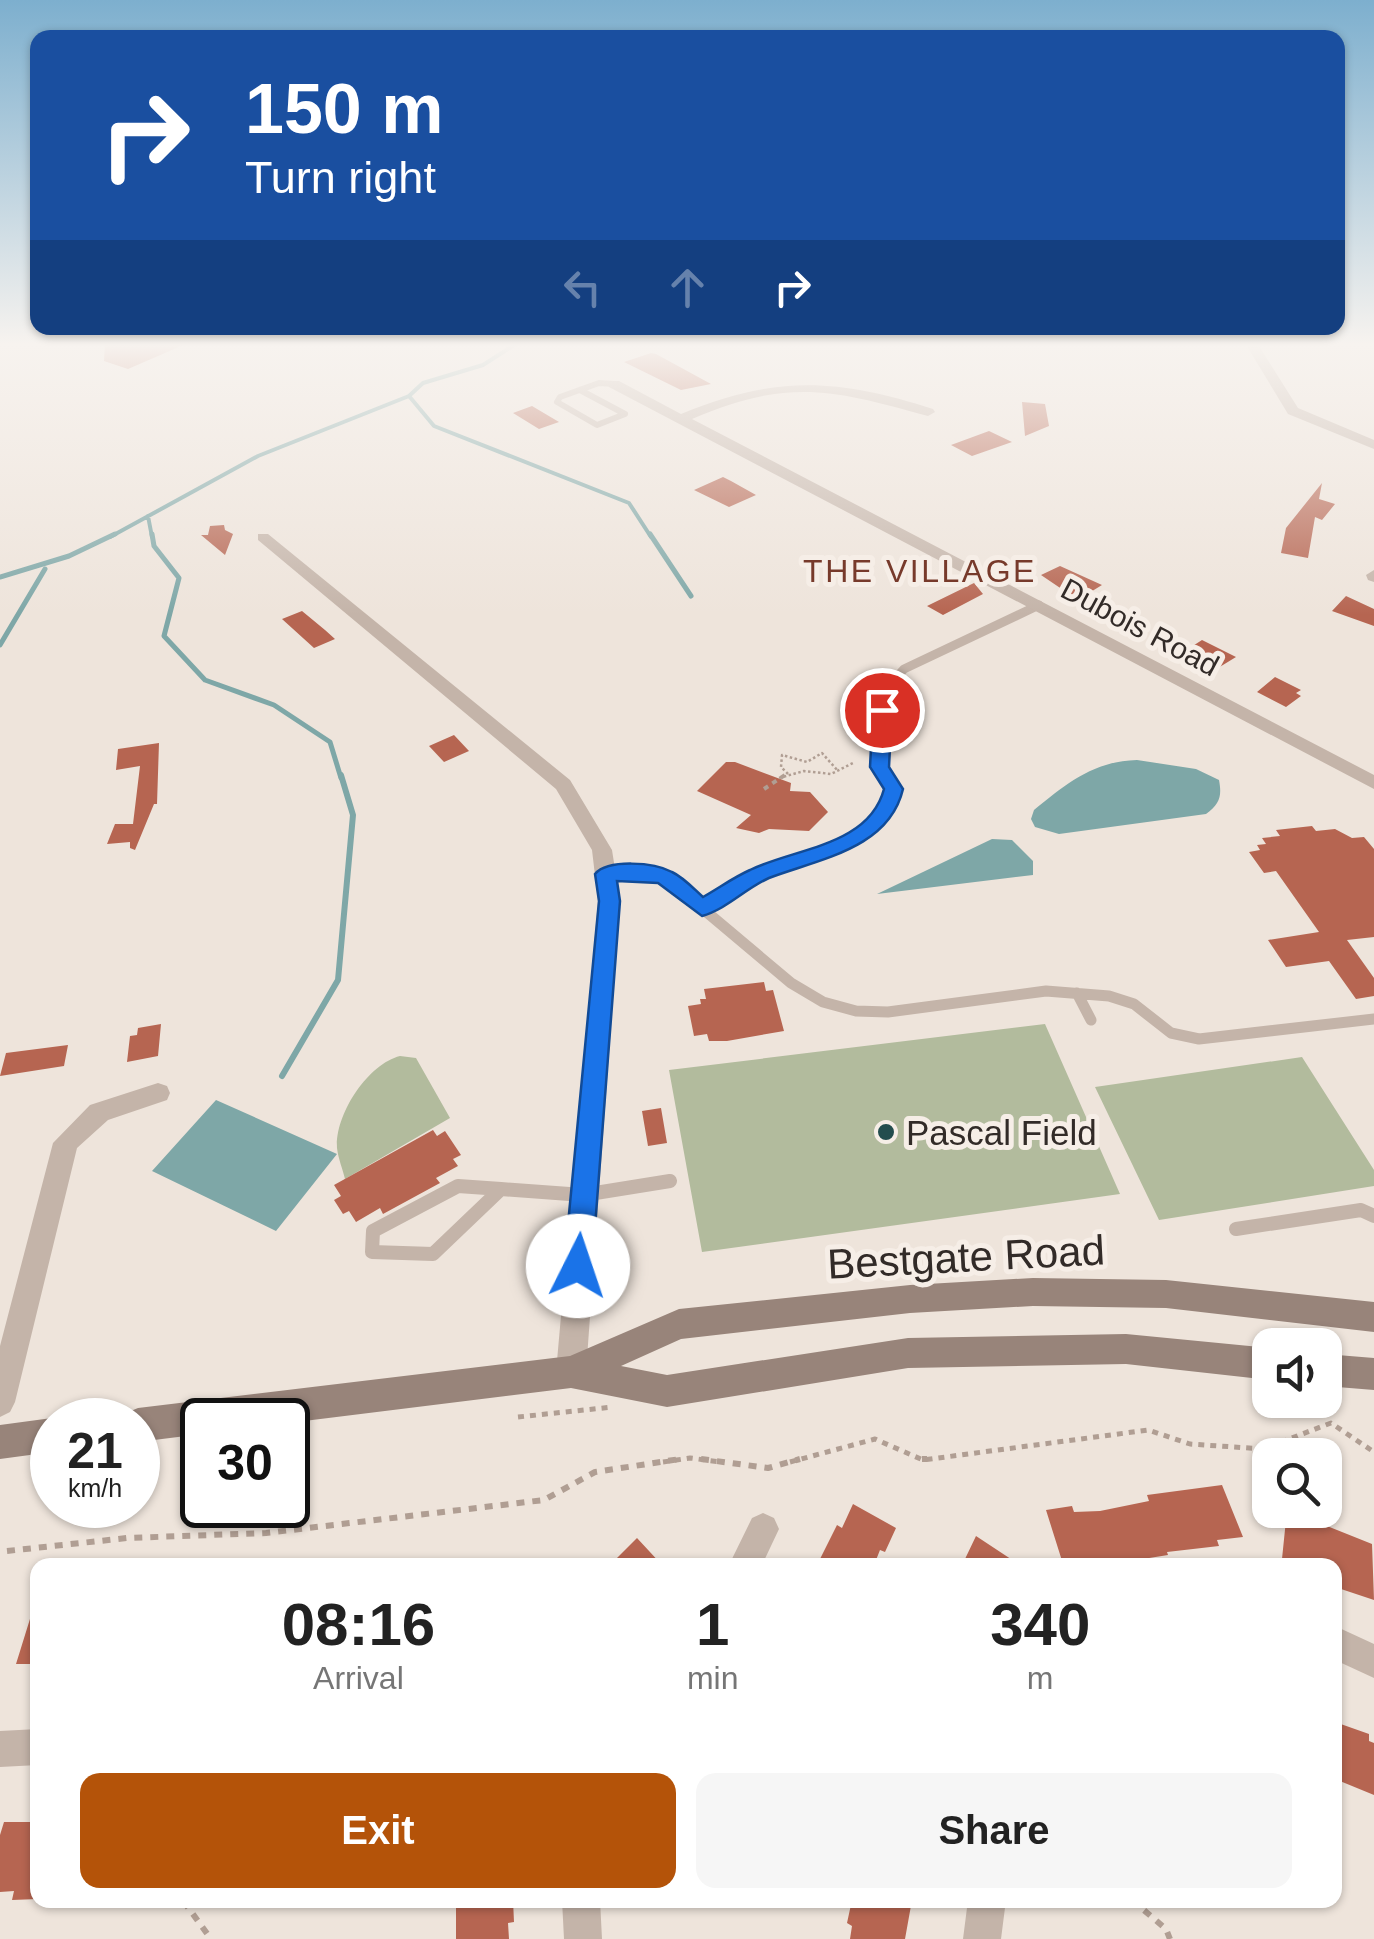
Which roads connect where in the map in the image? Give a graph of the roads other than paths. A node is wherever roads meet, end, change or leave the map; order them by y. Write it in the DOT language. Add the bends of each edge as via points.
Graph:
graph roads {
  1 [pos="712,433"];
  2 [pos="1347,433"];
  3 [pos="1374,445"];
  4 [pos="262,536"];
  5 [pos="1039,605"];
  6 [pos="1374,783"];
  7 [pos="606,874"];
  8 [pos="702,908"];
  9 [pos="1077,993"];
  10 [pos="1374,1019"];
  11 [pos="1091,1020"];
  12 [pos="158,1093"];
  13 [pos="670,1180"];
  14 [pos="501,1189"];
  15 [pos="583,1195"];
  16 [pos="1374,1216"];
  17 [pos="1236,1229"];
  18 [pos="1374,1317"];
  19 [pos="1252,1362"];
  20 [pos="1342,1371"];
  21 [pos="572,1372"];
  22 [pos="1374,1374"];
  23 [pos="0,1402"];
  24 [pos="160,1422"];
  25 [pos="30,1438"];
  26 [pos="0,1442"];
  27 [pos="763,1530"];
  28 [pos="748,1558"];
  29 [pos="1342,1646"];
  30 [pos="1374,1660"];
  31 [pos="30,1747"];
  32 [pos="0,1749"];
  33 [pos="581,1908"];
  34 [pos="985,1908"];
  35 [pos="583,1939"];
  36 [pos="982,1939"];
  1 -- 5 [label="street, Dubois Road"];
  2 -- 3 [label="street"];
  4 -- 7 [label="street" via="562,785 602,850"];
  5 -- 6 [label="street, Dubois Road"];
  5 -- 8 [label="lane" via="904,669 887,688 880,767 894,789 888,810 816,858 760,874"];
  7 -- 8 [label="lane" via="665,877"];
  7 -- 15 [label="street" via="610,901"];
  8 -- 9 [label="lane" via="790,983 856,1011"];
  9 -- 10 [label="lane" via="1134,1004 1172,1033 1198,1039"];
  9 -- 11 [label="lane"];
  12 -- 23 [label="street" via="99,1112 66,1144"];
  13 -- 15 [label="lane"];
  14 -- 14 [label="lane" via="434,1254 372,1252 373,1231 458,1186"];
  14 -- 15 [label="lane"];
  15 -- 21 [label="street"];
  16 -- 17 [label="lane" via="1361,1210"];
  18 -- 21 [label="main road, Bestgate Road" via="1166,1294 910,1299 679,1324"];
  19 -- 21 [label="main road, Bestgate Road" via="1126,1349 908,1353 667,1391"];
  20 -- 22 [label="main road"];
  21 -- 24 [label="main road, Bestgate Road"];
  25 -- 26 [label="main road"];
  27 -- 28 [label="street"];
  29 -- 30 [label="street"];
  31 -- 32 [label="street"];
  33 -- 35 [label="street"];
  34 -- 36 [label="street"];
}
